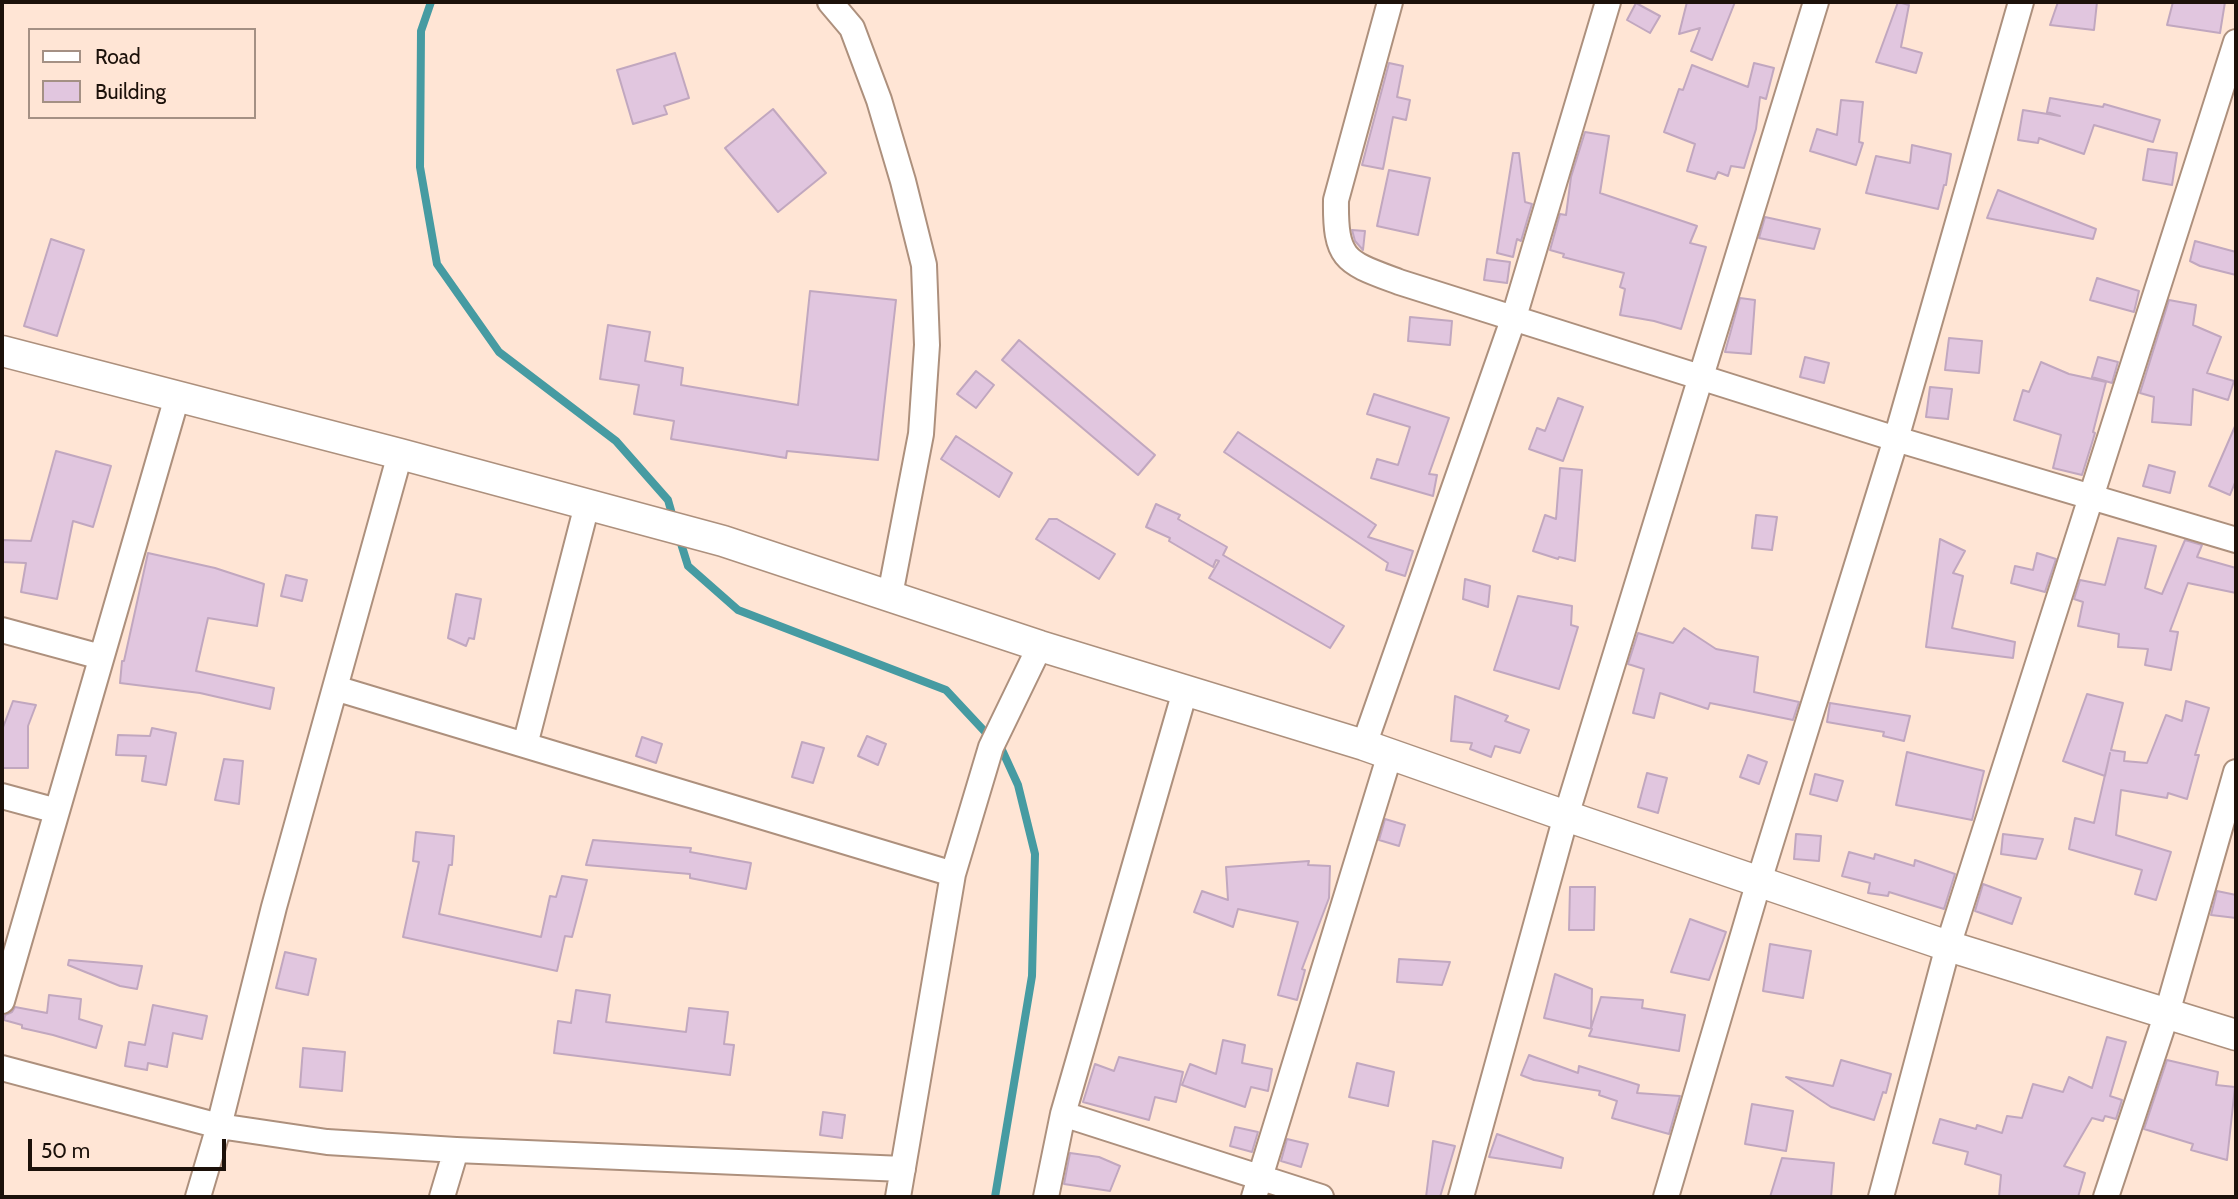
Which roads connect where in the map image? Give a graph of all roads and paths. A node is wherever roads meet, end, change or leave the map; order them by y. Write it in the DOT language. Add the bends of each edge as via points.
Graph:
graph roads {
  1 [pos="830,2"];
  2 [pos="1390,2"];
  3 [pos="1608,2"];
  4 [pos="1816,2"];
  5 [pos="2021,2"];
  6 [pos="2236,43"];
  7 [pos="1514,317"];
  8 [pos="2,352"];
  9 [pos="1700,378"];
  10 [pos="177,397"];
  11 [pos="1896,439"];
  12 [pos="400,454"];
  13 [pos="2090,498"];
  14 [pos="597,507"];
  15 [pos="2236,540"];
  16 [pos="890,595"];
  17 [pos="2,630"];
  18 [pos="1041,646"];
  19 [pos="102,657"];
  20 [pos="335,688"];
  21 [pos="1185,691"];
  22 [pos="525,745"];
  23 [pos="1377,749"];
  24 [pos="2236,772"];
  25 [pos="2,796"];
  26 [pos="57,811"];
  27 [pos="1566,816"];
  28 [pos="953,874"];
  29 [pos="1759,881"];
  30 [pos="1948,946"];
  31 [pos="2,1001"];
  32 [pos="2167,1013"];
  33 [pos="2236,1035"];
  34 [pos="2,1068"];
  35 [pos="1063,1114"];
  36 [pos="219,1126"];
  37 [pos="456,1150"];
  38 [pos="903,1169"];
  39 [pos="1257,1188"];
  40 [pos="198,1197"];
  41 [pos="442,1197"];
  42 [pos="898,1197"];
  43 [pos="1046,1197"];
  44 [pos="1321,1197"];
  45 [pos="1461,1197"];
  46 [pos="1666,1197"];
  47 [pos="1881,1197"];
  48 [pos="2106,1197"];
  1 -- 16 [label="street" via="852,28 878,100 924,265 927,345 920,433"];
  2 -- 7 [label="street" via="1336,200 1341,250 1359,267"];
  3 -- 7 [label="street"];
  4 -- 9 [label="street"];
  5 -- 11 [label="street"];
  6 -- 13 [label="street"];
  7 -- 9 [label="street"];
  7 -- 23 [label="street"];
  8 -- 10 [label="street"];
  9 -- 11 [label="street"];
  9 -- 27 [label="street"];
  10 -- 12 [label="street"];
  10 -- 19 [label="street"];
  11 -- 13 [label="street"];
  11 -- 29 [label="street"];
  12 -- 14 [label="street"];
  12 -- 20 [label="street"];
  13 -- 15 [label="street"];
  13 -- 30 [label="street"];
  14 -- 16 [label="street" via="723,541"];
  14 -- 22 [label="street"];
  16 -- 18 [label="street"];
  17 -- 19 [label="street"];
  18 -- 21 [label="street"];
  18 -- 28 [label="street" via="991,747"];
  19 -- 26 [label="street"];
  20 -- 22 [label="street"];
  20 -- 36 [label="street"];
  21 -- 23 [label="street"];
  21 -- 35 [label="street"];
  22 -- 28 [label="street"];
  23 -- 27 [label="street"];
  23 -- 39 [label="street"];
  24 -- 32 [label="street"];
  25 -- 26 [label="street"];
  26 -- 31 [label="street"];
  27 -- 29 [label="street"];
  27 -- 45 [label="street"];
  28 -- 38 [label="street"];
  29 -- 30 [label="street"];
  29 -- 46 [label="street"];
  30 -- 32 [label="street"];
  30 -- 47 [label="street"];
  32 -- 33 [label="street"];
  32 -- 48 [label="street"];
  34 -- 36 [label="street"];
  35 -- 39 [label="street"];
  35 -- 43 [label="street"];
  36 -- 37 [label="street" via="327,1142"];
  36 -- 40 [label="street"];
  37 -- 38 [label="street"];
  37 -- 41 [label="street"];
  38 -- 42 [label="street"];
  39 -- 44 [label="street"];
}
